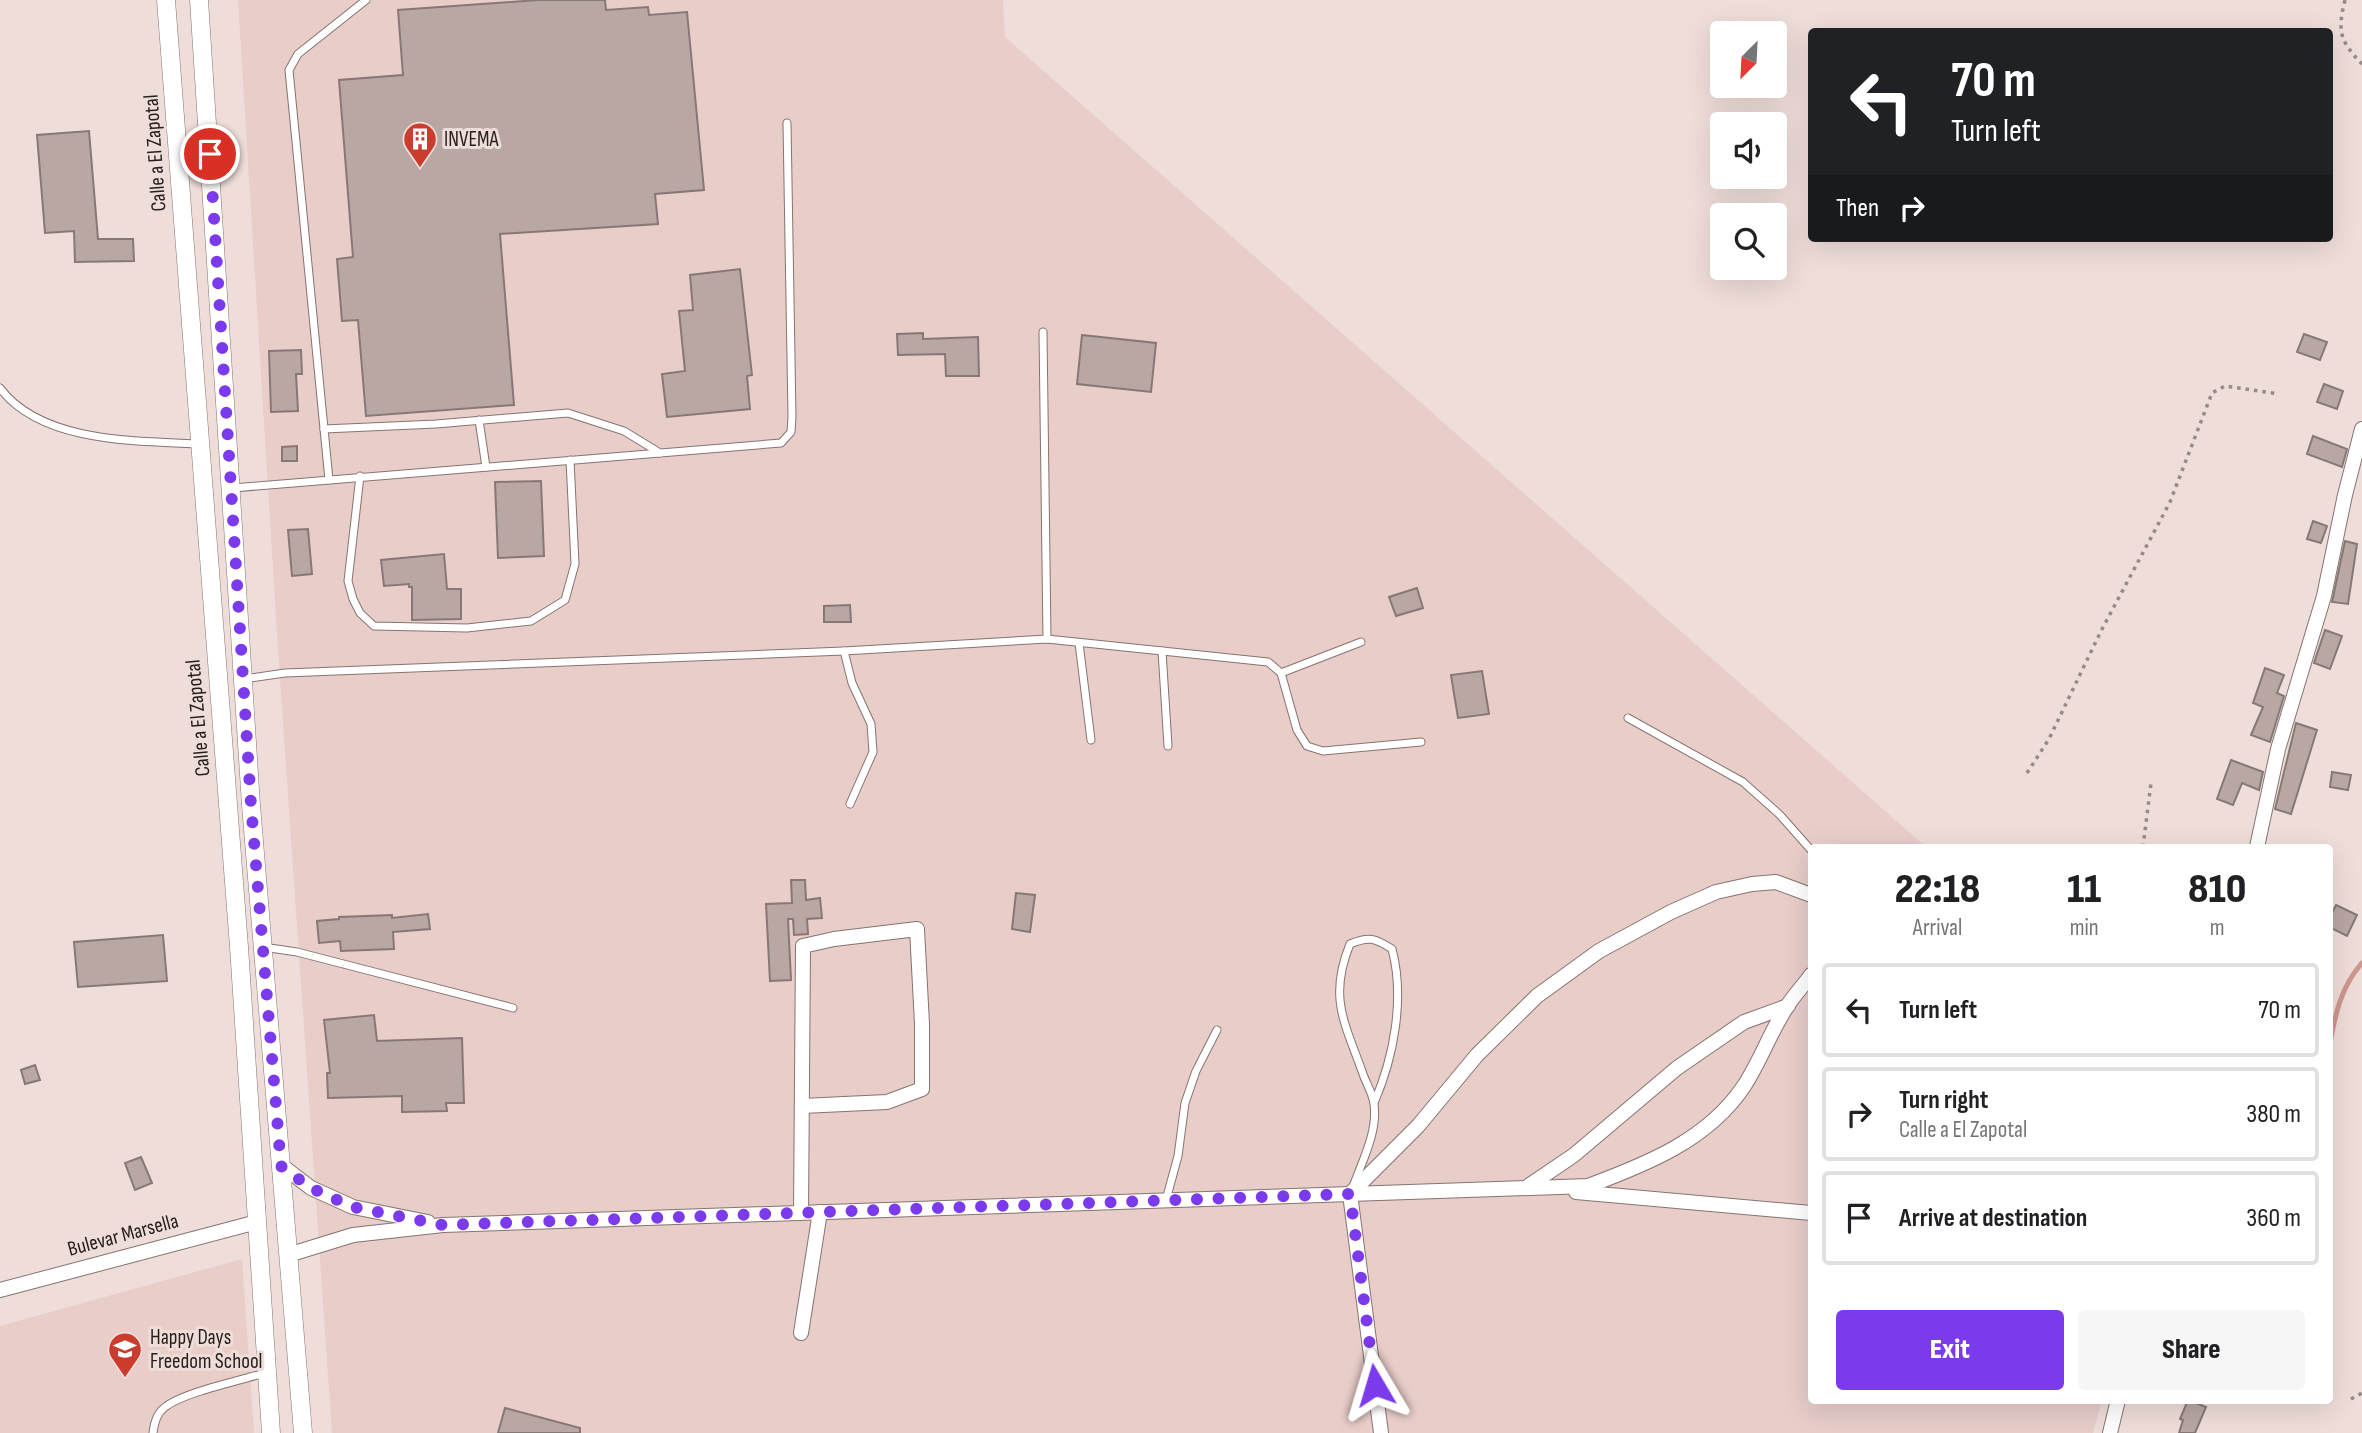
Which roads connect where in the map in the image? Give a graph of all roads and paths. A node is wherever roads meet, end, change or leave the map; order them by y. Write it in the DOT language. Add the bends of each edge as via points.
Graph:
graph roads {
  1 [pos="166,0"];
  2 [pos="199,0"];
  3 [pos="366,0"];
  4 [pos="2345,0"];
  5 [pos="2362,64"];
  6 [pos="787,123"];
  7 [pos="1043,332"];
  8 [pos="0,388"];
  9 [pos="2279,394"];
  10 [pos="479,420"];
  11 [pos="324,429"];
  12 [pos="2362,429"];
  13 [pos="200,444"];
  14 [pos="661,453"];
  15 [pos="570,460"];
  16 [pos="486,467"];
  17 [pos="360,476"];
  18 [pos="329,480"];
  19 [pos="231,488"];
  20 [pos="1047,639"];
  21 [pos="1361,642"];
  22 [pos="1079,643"];
  23 [pos="1163,650"];
  24 [pos="844,651"];
  25 [pos="1281,673"];
  26 [pos="243,679"];
  27 [pos="1628,718"];
  28 [pos="1091,740"];
  29 [pos="1421,742"];
  30 [pos="1168,746"];
  31 [pos="2028,773"];
  32 [pos="2151,783"];
  33 [pos="850,804"];
  34 [pos="2143,844"];
  35 [pos="2258,844"];
  36 [pos="1808,847"];
  37 [pos="1808,894"];
  38 [pos="262,947"];
  39 [pos="1808,979"];
  40 [pos="1788,1006"];
  41 [pos="513,1008"];
  42 [pos="1217,1030"];
  43 [pos="1374,1103"];
  44 [pos="802,1106"];
  45 [pos="281,1166"];
  46 [pos="1526,1188"];
  47 [pos="1350,1194"];
  48 [pos="1165,1200"];
  49 [pos="820,1212"];
  50 [pos="801,1213"];
  51 [pos="1808,1213"];
  52 [pos="257,1222"];
  53 [pos="443,1225"];
  54 [pos="288,1255"];
  55 [pos="0,1290"];
  56 [pos="801,1334"];
  57 [pos="267,1372"];
  58 [pos="2362,1393"];
  59 [pos="2351,1399"];
  60 [pos="2117,1404"];
  61 [pos="153,1433"];
  62 [pos="271,1433"];
  63 [pos="303,1433"];
  64 [pos="1381,1433"];
  65 [pos="2109,1433"];
  1 -- 13 [label="street, Calle a El Zapotal"];
  2 -- 19 [label="street"];
  3 -- 11 [label="lane" via="299,54 289,70"];
  4 -- 5 [label="path" via="2340,20 2344,45"];
  6 -- 14 [label="lane" via="791,432 781,443"];
  7 -- 20 [label="lane"];
  8 -- 13 [label="lane" via="9,400 53,427 82,436"];
  9 -- 31 [label="path" via="2225,386 2212,393 2171,502"];
  10 -- 11 [label="lane"];
  10 -- 14 [label="lane" via="568,413 624,431"];
  10 -- 16 [label="lane"];
  11 -- 18 [label="lane"];
  12 -- 35 [label="street" via="2324,596 2278,749"];
  13 -- 52 [label="street, Calle a El Zapotal"];
  14 -- 15 [label="lane"];
  15 -- 16 [label="lane"];
  15 -- 17 [label="lane" via="575,564 565,600 531,621 467,628 374,626 360,613 348,581"];
  16 -- 17 [label="lane"];
  17 -- 18 [label="lane"];
  18 -- 19 [label="lane"];
  19 -- 26 [label="street"];
  20 -- 22 [label="lane"];
  20 -- 24 [label="lane"];
  21 -- 25 [label="lane"];
  22 -- 23 [label="lane"];
  22 -- 28 [label="lane"];
  23 -- 25 [label="lane" via="1268,662"];
  23 -- 30 [label="lane"];
  24 -- 26 [label="lane" via="285,673"];
  24 -- 33 [label="lane" via="852,683 871,724 873,752"];
  25 -- 29 [label="lane" via="1297,730 1307,746 1323,751"];
  26 -- 38 [label="street"];
  27 -- 36 [label="lane" via="1743,782"];
  32 -- 34 [label="path"];
  37 -- 47 [label="street" via="1776,882 1716,892 1599,951 1537,996"];
  38 -- 41 [label="lane"];
  38 -- 45 [label="street"];
  39 -- 40 [label="street"];
  40 -- 46 [label="street" via="1744,1022 1677,1068 1574,1155"];
  40 -- 46 [label="street" via="1731,1104 1683,1145 1588,1185"];
  42 -- 48 [label="lane" via="1185,1103 1178,1156"];
  43 -- 43 [label="lane" via="1340,1013 1338,989 1350,944 1363,938 1392,949 1398,972 1398,1005 1388,1060"];
  43 -- 47 [label="lane" via="1372,1133"];
  44 -- 44 [label="street" via="803,946 917,929 922,1089 887,1102"];
  44 -- 50 [label="street"];
  45 -- 53 [label="street" via="311,1188 353,1207"];
  45 -- 54 [label="street"];
  46 -- 47 [label="street"];
  46 -- 51 [label="street"];
  47 -- 48 [label="street"];
  47 -- 64 [label="street"];
  48 -- 49 [label="street"];
  49 -- 50 [label="street"];
  49 -- 56 [label="street"];
  50 -- 53 [label="street"];
  52 -- 55 [label="street, Bulevar Marsella"];
  52 -- 57 [label="street, Calle a El Zapotal"];
  53 -- 54 [label="street" via="353,1235"];
  54 -- 63 [label="street"];
  57 -- 61 [label="lane" via="178,1399 162,1409"];
  57 -- 62 [label="street, Calle a El Zapotal"];
  58 -- 59 [label="path"];
  60 -- 65 [label="street"];
}
